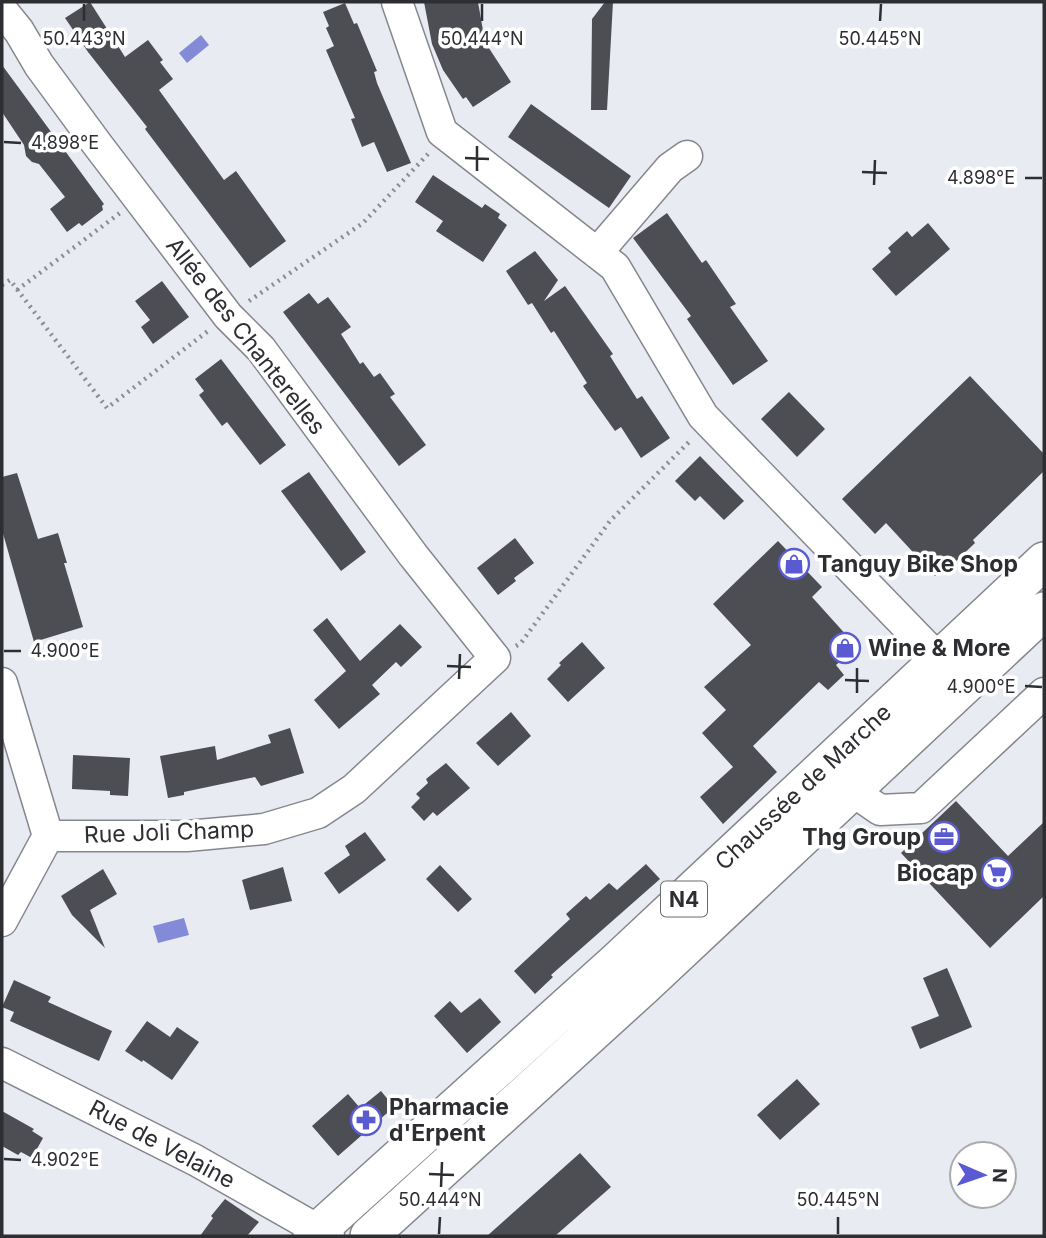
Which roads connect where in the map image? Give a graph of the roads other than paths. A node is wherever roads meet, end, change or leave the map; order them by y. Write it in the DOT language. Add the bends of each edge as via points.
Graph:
graph roads {
  1 [pos="397,2"];
  2 [pos="2,10"];
  3 [pos="687,156"];
  4 [pos="597,253"];
  5 [pos="1044,561"];
  6 [pos="1044,611"];
  7 [pos="495,658"];
  8 [pos="951,672"];
  9 [pos="2,683"];
  10 [pos="1044,693"];
  11 [pos="851,790"];
  12 [pos="48,836"];
  13 [pos="2,921"];
  14 [pos="2,1063"];
  15 [pos="320,1234"];
  16 [pos="369,1236"];
  1 -- 4 [label="street" via="442,132"];
  2 -- 7 [label="street, Allée des Chanterelles" via="228,316 261,349"];
  3 -- 4 [label="street" via="670,168"];
  4 -- 8 [label="street" via="615,267 703,416"];
  5 -- 8 [label="main road, Chaussée de Marche / N4"];
  6 -- 8 [label="main road, Chaussée de Marche / N4"];
  7 -- 12 [label="street, Rue Joli Champ" via="354,789 318,813 264,829 187,836"];
  8 -- 11 [label="main road, Chaussée de Marche / N4"];
  8 -- 15 [label="main road, Chaussée de Marche / N4" via="618,960"];
  9 -- 12 [label="street"];
  10 -- 11 [label="street" via="921,808 880,810"];
  11 -- 16 [label="main road, Chaussée de Marche / N4"];
  12 -- 13 [label="street"];
  14 -- 15 [label="street, Rue de Velaine" via="195,1160"];
}
